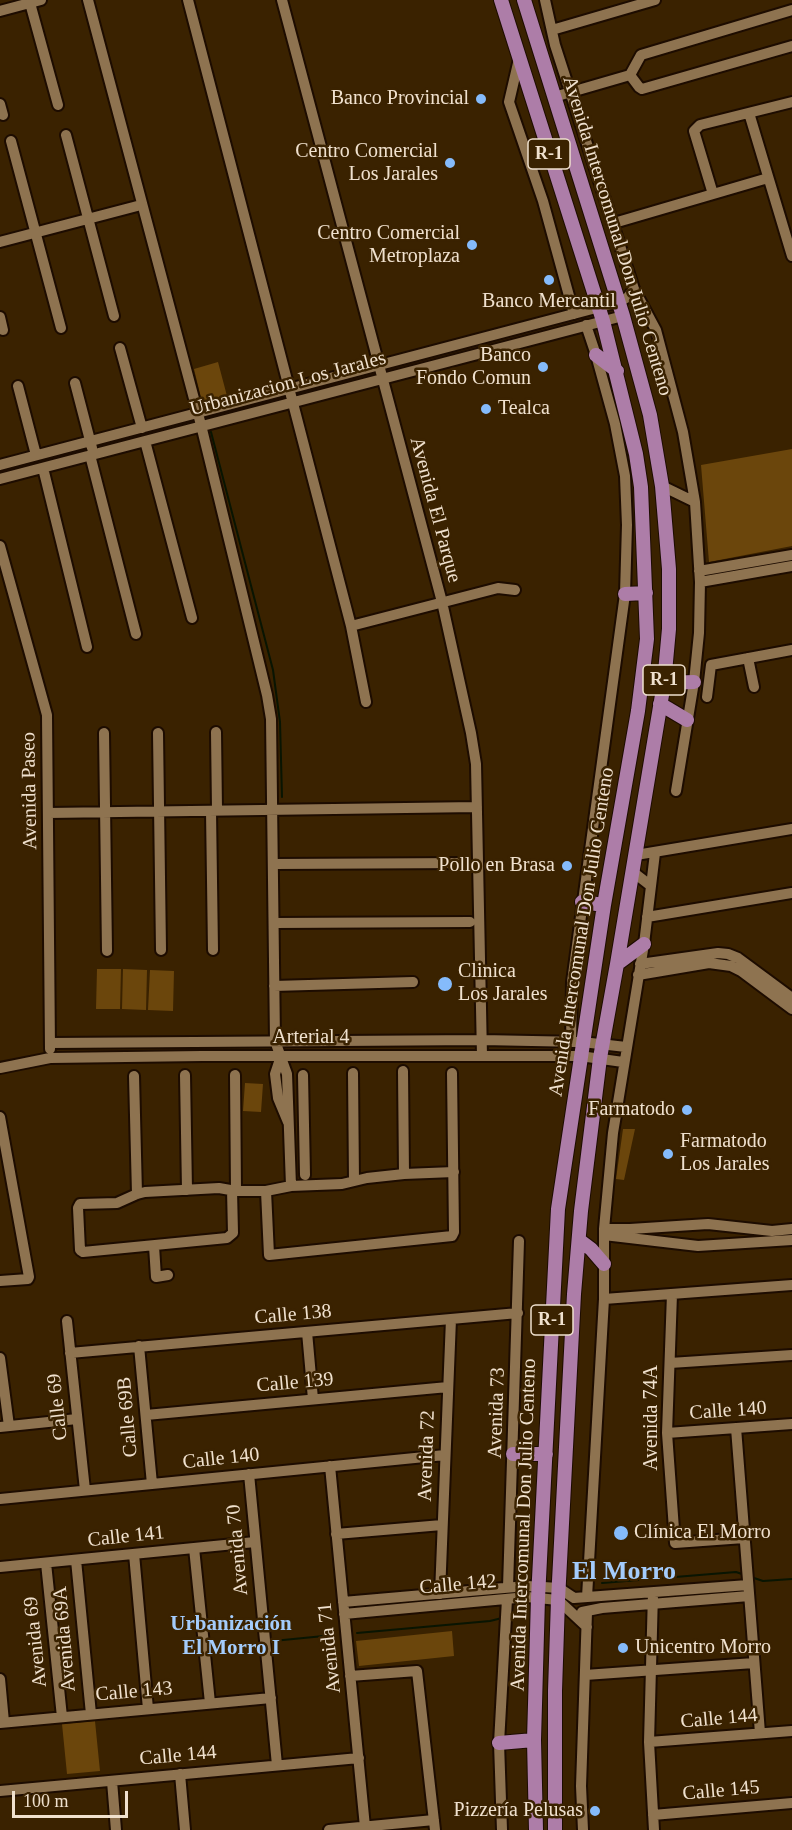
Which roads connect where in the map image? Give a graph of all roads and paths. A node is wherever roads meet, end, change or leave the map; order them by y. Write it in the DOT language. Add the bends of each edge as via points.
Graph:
graph roads {
  1 [pos="88,0"];
  2 [pos="188,0"];
  3 [pos="282,0"];
  4 [pos="501,0"];
  5 [pos="524,0"];
  6 [pos="545,0"];
  7 [pos="655,0"];
  8 [pos="35,2"];
  9 [pos="0,10"];
  10 [pos="792,10"];
  11 [pos="552,30"];
  12 [pos="792,46"];
  13 [pos="519,58"];
  14 [pos="630,75"];
  15 [pos="571,93"];
  16 [pos="554,97"];
  17 [pos="792,102"];
  18 [pos="0,104"];
  19 [pos="58,105"];
  20 [pos="748,113"];
  21 [pos="3,116"];
  22 [pos="66,135"];
  23 [pos="11,141"];
  24 [pos="768,178"];
  25 [pos="713,194"];
  26 [pos="141,205"];
  27 [pos="88,219"];
  28 [pos="614,223"];
  29 [pos="788,226"];
  30 [pos="35,232"];
  31 [pos="0,242"];
  32 [pos="792,256"];
  33 [pos="634,289"];
  34 [pos="621,309"];
  35 [pos="574,314"];
  36 [pos="601,314"];
  37 [pos="114,316"];
  38 [pos="0,317"];
  39 [pos="586,325"];
  40 [pos="61,328"];
  41 [pos="3,330"];
  42 [pos="120,348"];
  43 [pos="596,355"];
  44 [pos="378,366"];
  45 [pos="617,371"];
  46 [pos="381,379"];
  47 [pos="75,382"];
  48 [pos="18,386"];
  49 [pos="290,389"];
  50 [pos="293,402"];
  51 [pos="197,413"];
  52 [pos="201,425"];
  53 [pos="142,428"];
  54 [pos="145,441"];
  55 [pos="92,450"];
  56 [pos="36,455"];
  57 [pos="0,465"];
  58 [pos="43,468"];
  59 [pos="0,479"];
  60 [pos="662,486"];
  61 [pos="694,502"];
  62 [pos="0,546"];
  63 [pos="792,555"];
  64 [pos="792,566"];
  65 [pos="700,576"];
  66 [pos="515,590"];
  67 [pos="646,593"];
  68 [pos="625,594"];
  69 [pos="442,602"];
  70 [pos="192,618"];
  71 [pos="351,626"];
  72 [pos="136,633"];
  73 [pos="87,647"];
  74 [pos="792,650"];
  75 [pos="748,658"];
  76 [pos="694,682"];
  77 [pos="664,683"];
  78 [pos="754,687"];
  79 [pos="707,697"];
  80 [pos="366,702"];
  81 [pos="660,704"];
  82 [pos="687,720"];
  83 [pos="158,732"];
  84 [pos="216,732"];
  85 [pos="104,733"];
  86 [pos="676,790"];
  87 [pos="477,807"];
  88 [pos="273,810"];
  89 [pos="159,811"];
  90 [pos="214,811"];
  91 [pos="105,812"];
  92 [pos="48,813"];
  93 [pos="792,829"];
  94 [pos="655,853"];
  95 [pos="636,855"];
  96 [pos="466,863"];
  97 [pos="274,864"];
  98 [pos="633,872"];
  99 [pos="651,886"];
  100 [pos="792,892"];
  101 [pos="582,902"];
  102 [pos="604,905"];
  103 [pos="647,917"];
  104 [pos="470,922"];
  105 [pos="274,923"];
  106 [pos="644,944"];
  107 [pos="161,950"];
  108 [pos="213,950"];
  109 [pos="107,951"];
  110 [pos="617,964"];
  111 [pos="639,970"];
  112 [pos="412,982"];
  113 [pos="274,986"];
  114 [pos="792,998"];
  115 [pos="792,1009"];
  116 [pos="482,1040"];
  117 [pos="275,1041"];
  118 [pos="50,1043"];
  119 [pos="578,1046"];
  120 [pos="626,1047"];
  121 [pos="601,1050"];
  122 [pos="281,1056"];
  123 [pos="482,1056"];
  124 [pos="50,1058"];
  125 [pos="623,1062"];
  126 [pos="0,1068"];
  127 [pos="403,1071"];
  128 [pos="353,1073"];
  129 [pos="452,1073"];
  130 [pos="185,1075"];
  131 [pos="235,1075"];
  132 [pos="303,1075"];
  133 [pos="135,1076"];
  134 [pos="0,1118"];
  135 [pos="290,1144"];
  136 [pos="305,1144"];
  137 [pos="4,1162"];
  138 [pos="454,1172"];
  139 [pos="404,1174"];
  140 [pos="305,1175"];
  141 [pos="354,1181"];
  142 [pos="291,1186"];
  143 [pos="187,1190"];
  144 [pos="234,1190"];
  145 [pos="266,1191"];
  146 [pos="136,1194"];
  147 [pos="735,1227"];
  148 [pos="792,1229"];
  149 [pos="604,1232"];
  150 [pos="579,1240"];
  151 [pos="792,1240"];
  152 [pos="519,1241"];
  153 [pos="735,1244"];
  154 [pos="154,1246"];
  155 [pos="604,1264"];
  156 [pos="168,1275"];
  157 [pos="0,1281"];
  158 [pos="792,1285"];
  159 [pos="672,1294"];
  160 [pos="604,1299"];
  161 [pos="518,1313"];
  162 [pos="451,1319"];
  163 [pos="67,1320"];
  164 [pos="307,1332"];
  165 [pos="139,1347"];
  166 [pos="70,1353"];
  167 [pos="792,1355"];
  168 [pos="0,1358"];
  169 [pos="670,1363"];
  170 [pos="448,1387"];
  171 [pos="313,1400"];
  172 [pos="146,1415"];
  173 [pos="77,1419"];
  174 [pos="792,1424"];
  175 [pos="4,1426"];
  176 [pos="736,1428"];
  177 [pos="667,1433"];
  178 [pos="513,1454"];
  179 [pos="546,1454"];
  180 [pos="445,1455"];
  181 [pos="330,1466"];
  182 [pos="249,1474"];
  183 [pos="152,1484"];
  184 [pos="85,1490"];
  185 [pos="0,1499"];
  186 [pos="442,1526"];
  187 [pos="336,1534"];
  188 [pos="744,1538"];
  189 [pos="255,1542"];
  190 [pos="194,1548"];
  191 [pos="134,1554"];
  192 [pos="76,1560"];
  193 [pos="46,1563"];
  194 [pos="0,1567"];
  195 [pos="748,1584"];
  196 [pos="539,1592"];
  197 [pos="507,1593"];
  198 [pos="440,1594"];
  199 [pos="559,1594"];
  200 [pos="587,1598"];
  201 [pos="653,1599"];
  202 [pos="343,1602"];
  203 [pos="573,1612"];
  204 [pos="587,1612"];
  205 [pos="344,1614"];
  206 [pos="587,1627"];
  207 [pos="754,1663"];
  208 [pos="650,1672"];
  209 [pos="585,1675"];
  210 [pos="350,1676"];
  211 [pos="0,1679"];
  212 [pos="271,1698"];
  213 [pos="210,1703"];
  214 [pos="148,1709"];
  215 [pos="91,1714"];
  216 [pos="62,1717"];
  217 [pos="2,1722"];
  218 [pos="792,1731"];
  219 [pos="760,1733"];
  220 [pos="534,1740"];
  221 [pos="649,1742"];
  222 [pos="499,1743"];
  223 [pos="358,1758"];
  224 [pos="277,1765"];
  225 [pos="180,1774"];
  226 [pos="112,1780"];
  227 [pos="0,1791"];
  228 [pos="792,1803"];
  229 [pos="653,1815"];
  230 [pos="434,1825"];
  231 [pos="365,1827"];
  232 [pos="116,1830"];
  233 [pos="185,1830"];
  234 [pos="329,1830"];
  235 [pos="502,1830"];
  236 [pos="536,1830"];
  237 [pos="555,1830"];
  238 [pos="583,1830"];
  239 [pos="654,1830"];
  1 -- 26 [label="street"];
  2 -- 49 [label="street"];
  3 -- 44 [label="street, Avenida El Parque"];
  4 -- 13 [label="main road, Avenida Intercomunal Don Julio Centeno / R-1"];
  5 -- 16 [label="main road, Avenida Intercomunal Don Julio Centeno / R-1"];
  6 -- 11 [label="street, Avenida Intercomunal Don Julio Centeno"];
  7 -- 11 [label="street"];
  8 -- 9 [label="street"];
  8 -- 19 [label="street"];
  10 -- 14 [label="street" via="640,55"];
  11 -- 15 [label="street, Avenida Intercomunal Don Julio Centeno"];
  12 -- 14 [label="street" via="642,89"];
  13 -- 35 [label="street" via="509,102 543,201"];
  13 -- 36 [label="main road, Avenida Intercomunal Don Julio Centeno / R-1"];
  14 -- 15 [label="street"];
  15 -- 16 [label="street"];
  15 -- 28 [label="street, Avenida Intercomunal Don Julio Centeno"];
  16 -- 34 [label="main road, Avenida Intercomunal Don Julio Centeno / R-1"];
  17 -- 20 [label="street"];
  18 -- 21 [label="street"];
  20 -- 24 [label="street"];
  20 -- 25 [label="street" via="700,125 694,131"];
  22 -- 27 [label="street"];
  23 -- 30 [label="street"];
  24 -- 25 [label="street"];
  24 -- 29 [label="street"];
  25 -- 28 [label="street"];
  26 -- 27 [label="street"];
  26 -- 51 [label="street"];
  27 -- 30 [label="street"];
  27 -- 37 [label="street"];
  28 -- 33 [label="street, Avenida Intercomunal Don Julio Centeno"];
  29 -- 32 [label="street"];
  30 -- 31 [label="street"];
  30 -- 40 [label="street"];
  33 -- 34 [label="street"];
  33 -- 61 [label="street, Avenida Intercomunal Don Julio Centeno" via="656,330 683,432"];
  34 -- 36 [label="street"];
  34 -- 60 [label="main road, Avenida Intercomunal Don Julio Centeno / R-1" via="650,415"];
  35 -- 36 [label="street, Urbanizacion Los Jarales"];
  35 -- 44 [label="street, Urbanizacion Los Jarales"];
  36 -- 39 [label="street, Urbanizacion Los Jarales"];
  36 -- 45 [label="main road, Avenida Intercomunal Don Julio Centeno / R-1"];
  38 -- 41 [label="street"];
  39 -- 43 [label="street, Avenida Intercomunal Don Julio Centeno"];
  39 -- 46 [label="street, Urbanizacion Los Jarales"];
  42 -- 53 [label="street"];
  43 -- 45 [label="main road"];
  43 -- 68 [label="street, Avenida Intercomunal Don Julio Centeno" via="625,476"];
  44 -- 46 [label="street, Avenida El Parque"];
  44 -- 49 [label="street, Urbanizacion Los Jarales"];
  45 -- 67 [label="main road, Avenida Intercomunal Don Julio Centeno / R-1" via="641,487"];
  46 -- 50 [label="street, Urbanizacion Los Jarales"];
  46 -- 69 [label="street, Avenida El Parque"];
  47 -- 55 [label="street"];
  48 -- 56 [label="street"];
  49 -- 50 [label="street"];
  49 -- 51 [label="street, Urbanizacion Los Jarales"];
  50 -- 52 [label="street, Urbanizacion Los Jarales"];
  50 -- 71 [label="street"];
  51 -- 52 [label="street"];
  51 -- 53 [label="street, Urbanizacion Los Jarales"];
  52 -- 54 [label="street, Urbanizacion Los Jarales"];
  52 -- 88 [label="street" via="267,695"];
  53 -- 55 [label="street, Urbanizacion Los Jarales"];
  54 -- 55 [label="street, Urbanizacion Los Jarales"];
  54 -- 70 [label="street"];
  55 -- 56 [label="street, Urbanizacion Los Jarales"];
  55 -- 58 [label="street, Urbanizacion Los Jarales"];
  55 -- 72 [label="street"];
  56 -- 57 [label="street, Urbanizacion Los Jarales"];
  58 -- 59 [label="street, Urbanizacion Los Jarales"];
  58 -- 73 [label="street"];
  60 -- 61 [label="street"];
  60 -- 77 [label="main road, Avenida Intercomunal Don Julio Centeno / R-1" via="669,569"];
  61 -- 65 [label="street"];
  62 -- 92 [label="street, Avenida Paseo" via="47,715"];
  63 -- 65 [label="street"];
  64 -- 65 [label="street"];
  65 -- 76 [label="street"];
  66 -- 69 [label="street" via="498,588"];
  67 -- 68 [label="main road"];
  67 -- 102 [label="main road, Avenida Intercomunal Don Julio Centeno / R-1" via="647,639 638,711"];
  68 -- 101 [label="street, Avenida Intercomunal Don Julio Centeno"];
  69 -- 71 [label="street"];
  69 -- 87 [label="street, Avenida El Parque" via="473,744"];
  71 -- 80 [label="street"];
  74 -- 75 [label="street"];
  75 -- 78 [label="street"];
  75 -- 79 [label="street" via="711,665"];
  76 -- 77 [label="main road"];
  76 -- 82 [label="street"];
  77 -- 81 [label="main road, Avenida Intercomunal Don Julio Centeno / R-1"];
  81 -- 82 [label="main road"];
  81 -- 95 [label="main road, Avenida Intercomunal Don Julio Centeno / R-1"];
  82 -- 86 [label="street"];
  83 -- 89 [label="street"];
  84 -- 90 [label="street"];
  85 -- 91 [label="street"];
  87 -- 88 [label="street"];
  87 -- 116 [label="street, Avenida El Parque"];
  88 -- 90 [label="street"];
  88 -- 97 [label="street"];
  89 -- 90 [label="street"];
  89 -- 91 [label="street"];
  89 -- 107 [label="street"];
  90 -- 108 [label="street"];
  91 -- 92 [label="street"];
  91 -- 109 [label="street"];
  92 -- 118 [label="street, Avenida Paseo"];
  93 -- 94 [label="street"];
  94 -- 95 [label="street"];
  94 -- 99 [label="street"];
  95 -- 98 [label="main road, Avenida Intercomunal Don Julio Centeno / R-1"];
  96 -- 97 [label="street"];
  97 -- 105 [label="street"];
  98 -- 99 [label="street"];
  98 -- 110 [label="main road, Avenida Intercomunal Don Julio Centeno / R-1"];
  99 -- 103 [label="street"];
  100 -- 103 [label="street"];
  101 -- 102 [label="main road"];
  101 -- 119 [label="street, Avenida Intercomunal Don Julio Centeno" via="572,982"];
  102 -- 119 [label="main road, Avenida Intercomunal Don Julio Centeno / R-1"];
  103 -- 106 [label="street"];
  104 -- 105 [label="street"];
  105 -- 113 [label="street"];
  106 -- 110 [label="main road"];
  106 -- 111 [label="street"];
  110 -- 121 [label="main road, Avenida Intercomunal Don Julio Centeno / R-1"];
  111 -- 114 [label="street" via="728,954"];
  111 -- 115 [label="street" via="709,963 730,966"];
  111 -- 120 [label="street"];
  112 -- 113 [label="street"];
  113 -- 117 [label="street"];
  116 -- 117 [label="street, Arterial 4"];
  116 -- 119 [label="street, Arterial 4"];
  116 -- 123 [label="street, Avenida El Parque"];
  117 -- 118 [label="street, Arterial 4"];
  117 -- 122 [label="street"];
  118 -- 124 [label="street"];
  119 -- 121 [label="street, Arterial 4"];
  119 -- 123 [label="street, Arterial 4"];
  119 -- 179 [label="main road, Avenida Intercomunal Don Julio Centeno / R-1" via="558,1209"];
  120 -- 121 [label="street, Arterial 4"];
  120 -- 125 [label="street"];
  121 -- 125 [label="street, Arterial 4"];
  121 -- 150 [label="main road, Avenida Intercomunal Don Julio Centeno / R-1"];
  122 -- 123 [label="street, Arterial 4"];
  122 -- 124 [label="street, Arterial 4"];
  122 -- 135 [label="street" via="276,1074 278,1098 289,1125"];
  124 -- 126 [label="street, Arterial 4"];
  125 -- 149 [label="street"];
  127 -- 139 [label="street"];
  128 -- 141 [label="street"];
  129 -- 138 [label="street"];
  130 -- 143 [label="street"];
  131 -- 144 [label="street"];
  132 -- 136 [label="street"];
  133 -- 146 [label="street"];
  134 -- 137 [label="street"];
  135 -- 136 [label="street"];
  135 -- 142 [label="street"];
  136 -- 140 [label="street"];
  137 -- 157 [label="street" via="29,1277"];
  138 -- 139 [label="street"];
  138 -- 145 [label="street" via="452,1236 270,1255"];
  139 -- 141 [label="street"];
  141 -- 142 [label="street"];
  142 -- 145 [label="street"];
  143 -- 144 [label="street"];
  143 -- 146 [label="street"];
  144 -- 145 [label="street"];
  144 -- 154 [label="street" via="233,1233 227,1238"];
  146 -- 154 [label="street" via="117,1203 78,1206 80,1250"];
  147 -- 148 [label="street"];
  147 -- 149 [label="street" via="708,1224"];
  147 -- 153 [label="street"];
  149 -- 153 [label="street" via="698,1246"];
  149 -- 155 [label="street"];
  150 -- 155 [label="main road"];
  150 -- 199 [label="main road, Avenida Intercomunal Don Julio Centeno / R-1"];
  151 -- 153 [label="street"];
  152 -- 161 [label="street, Avenida 73"];
  154 -- 156 [label="street" via="156,1277"];
  155 -- 160 [label="street"];
  158 -- 159 [label="street"];
  159 -- 160 [label="street"];
  159 -- 169 [label="street, Avenida 74A"];
  160 -- 200 [label="street"];
  161 -- 162 [label="street, Calle 138"];
  161 -- 178 [label="street, Avenida 73"];
  162 -- 164 [label="street, Calle 138"];
  162 -- 170 [label="street, Avenida 72"];
  163 -- 166 [label="street, Calle 69"];
  164 -- 165 [label="street, Calle 138"];
  164 -- 171 [label="street"];
  165 -- 166 [label="street, Calle 138"];
  165 -- 172 [label="street, Calle 69B"];
  166 -- 173 [label="street, Calle 69"];
  167 -- 169 [label="street"];
  168 -- 175 [label="street"];
  169 -- 177 [label="street, Avenida 74A"];
  170 -- 171 [label="street, Calle 139"];
  170 -- 180 [label="street, Avenida 72"];
  171 -- 172 [label="street, Calle 139"];
  172 -- 183 [label="street, Calle 69B"];
  173 -- 175 [label="street"];
  173 -- 184 [label="street, Calle 69"];
  174 -- 176 [label="street, Calle 140"];
  176 -- 177 [label="street, Calle 140"];
  176 -- 188 [label="street"];
  177 -- 188 [label="street, Avenida 74A" via="675,1543"];
  178 -- 179 [label="main road"];
  178 -- 197 [label="street, Avenida 73"];
  179 -- 196 [label="main road, Avenida Intercomunal Don Julio Centeno / R-1"];
  180 -- 181 [label="street, Calle 140"];
  180 -- 186 [label="street, Avenida 72"];
  181 -- 182 [label="street, Calle 140"];
  181 -- 187 [label="street, Avenida 71"];
  182 -- 183 [label="street, Calle 140"];
  182 -- 189 [label="street, Avenida 70"];
  183 -- 184 [label="street, Calle 140"];
  184 -- 185 [label="street, Calle 140"];
  186 -- 187 [label="street"];
  186 -- 198 [label="street, Avenida 72"];
  187 -- 202 [label="street, Avenida 71"];
  188 -- 195 [label="street"];
  189 -- 190 [label="street, Calle 141"];
  189 -- 212 [label="street, Avenida 70"];
  190 -- 191 [label="street, Calle 141"];
  190 -- 213 [label="street"];
  191 -- 192 [label="street, Calle 141"];
  191 -- 214 [label="street"];
  192 -- 193 [label="street, Calle 141"];
  192 -- 215 [label="street, Avenida 69A"];
  193 -- 194 [label="street, Calle 141"];
  193 -- 216 [label="street, Avenida 69"];
  195 -- 201 [label="street, Calle 142"];
  195 -- 207 [label="street"];
  196 -- 197 [label="street, Calle 142"];
  196 -- 199 [label="street, Calle 142"];
  196 -- 220 [label="main road, Avenida Intercomunal Don Julio Centeno / R-1"];
  197 -- 198 [label="street, Calle 142"];
  197 -- 205 [label="street, Calle 142"];
  197 -- 222 [label="street, Avenida Intercomunal Don Julio Centeno"];
  198 -- 202 [label="street, Calle 142"];
  199 -- 200 [label="street, Calle 142"];
  199 -- 203 [label="street"];
  199 -- 237 [label="main road, Avenida Intercomunal Don Julio Centeno / R-1"];
  200 -- 201 [label="street, Calle 142"];
  201 -- 204 [label="street, Calle 142"];
  201 -- 208 [label="street"];
  202 -- 205 [label="street, Avenida 71"];
  203 -- 204 [label="street, Calle 142"];
  203 -- 206 [label="street"];
  204 -- 206 [label="street"];
  205 -- 210 [label="street, Avenida 71"];
  206 -- 209 [label="street"];
  207 -- 208 [label="street"];
  207 -- 219 [label="street"];
  208 -- 209 [label="street"];
  208 -- 221 [label="street"];
  209 -- 238 [label="street"];
  210 -- 223 [label="street, Avenida 71"];
  210 -- 230 [label="street" via="417,1671"];
  211 -- 217 [label="street"];
  212 -- 213 [label="street, Calle 143"];
  212 -- 224 [label="street, Avenida 70"];
  213 -- 214 [label="street, Calle 143"];
  214 -- 215 [label="street, Calle 143"];
  215 -- 216 [label="street, Calle 143"];
  216 -- 217 [label="street, Calle 143"];
  218 -- 219 [label="street, Calle 144"];
  219 -- 221 [label="street, Calle 144"];
  220 -- 222 [label="main road"];
  220 -- 236 [label="main road, Avenida Intercomunal Don Julio Centeno / R-1"];
  221 -- 229 [label="street"];
  222 -- 235 [label="street, Avenida Intercomunal Don Julio Centeno"];
  223 -- 224 [label="street, Calle 144"];
  223 -- 231 [label="street, Avenida 71"];
  224 -- 225 [label="street, Calle 144"];
  225 -- 226 [label="street, Calle 144"];
  225 -- 233 [label="street"];
  226 -- 227 [label="street, Calle 144"];
  226 -- 232 [label="street"];
  228 -- 229 [label="street, Calle 145"];
  229 -- 239 [label="street"];
  230 -- 231 [label="street"];
  231 -- 234 [label="street"];
}
